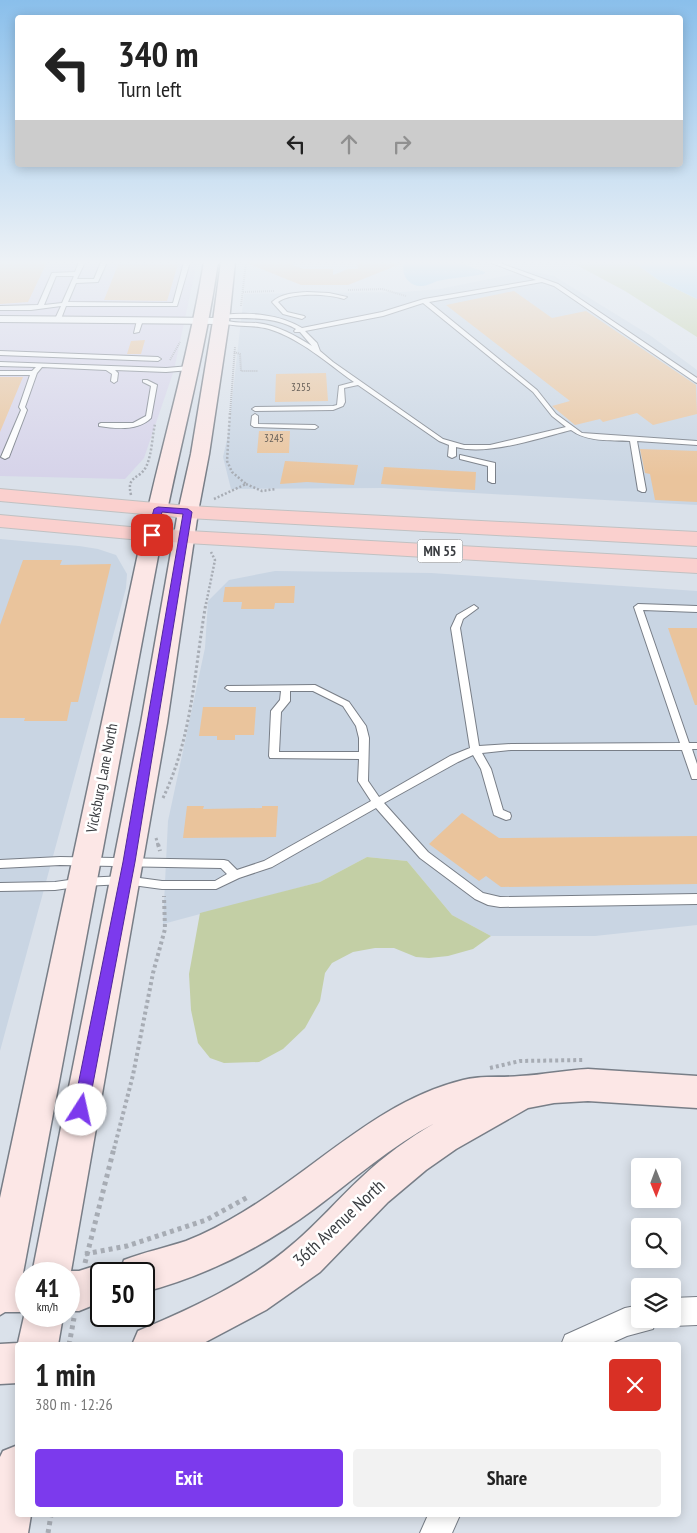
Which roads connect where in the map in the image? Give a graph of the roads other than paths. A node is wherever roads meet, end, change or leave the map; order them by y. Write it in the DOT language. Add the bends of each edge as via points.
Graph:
graph roads {
  1 [pos="216,334"];
  2 [pos="223,334"];
  3 [pos="285,334"];
  4 [pos="305,334"];
  5 [pos="464,334"];
  6 [pos="627,334"];
  7 [pos="318,352"];
  8 [pos="0,353"];
  9 [pos="158,359"];
  10 [pos="0,364"];
  11 [pos="40,366"];
  12 [pos="108,368"];
  13 [pos="190,368"];
  14 [pos="34,373"];
  15 [pos="0,374"];
  16 [pos="114,381"];
  17 [pos="145,381"];
  18 [pos="697,381"];
  19 [pos="359,383"];
  20 [pos="101,425"];
  21 [pos="315,427"];
  22 [pos="572,428"];
  23 [pos="633,439"];
  24 [pos="697,443"];
  25 [pos="453,444"];
  26 [pos="452,456"];
  27 [pos="5,457"];
  28 [pos="463,457"];
  29 [pos="492,481"];
  30 [pos="642,490"];
  31 [pos="0,495"];
  32 [pos="158,509"];
  33 [pos="188,512"];
  34 [pos="0,521"];
  35 [pos="152,535"];
  36 [pos="184,537"];
  37 [pos="697,539"];
  38 [pos="697,566"];
  39 [pos="474,608"];
  40 [pos="697,610"];
  41 [pos="230,688"];
  42 [pos="286,688"];
  43 [pos="686,746"];
  44 [pos="697,746"];
  45 [pos="475,750"];
  46 [pos="364,755"];
  47 [pos="696,776"];
  48 [pos="378,804"];
  49 [pos="506,816"];
  50 [pos="0,864"];
  51 [pos="127,871"];
  52 [pos="85,872"];
  53 [pos="235,875"];
  54 [pos="0,887"];
  55 [pos="697,899"];
  56 [pos="697,1092"];
  57 [pos="522,1093"];
  58 [pos="77,1262"];
  59 [pos="155,1269"];
  60 [pos="15,1292"];
  61 [pos="0,1293"];
  62 [pos="697,1311"];
  63 [pos="681,1312"];
  64 [pos="631,1321"];
  65 [pos="41,1327"];
  66 [pos="39,1342"];
  67 [pos="159,1342"];
  68 [pos="582,1342"];
  69 [pos="15,1363"];
  70 [pos="0,1364"];
  71 [pos="15,1483"];
  72 [pos="443,1517"];
  73 [pos="6,1533"];
  74 [pos="436,1533"];
  1 -- 13 [label="main road, Vicksburg Lane North"];
  2 -- 33 [label="main road, Vicksburg Lane North"];
  3 -- 7 [label="lane"];
  4 -- 7 [label="lane"];
  5 -- 22 [label="lane" via="534,391 554,414"];
  6 -- 18 [label="lane"];
  7 -- 19 [label="lane"];
  8 -- 9 [label="lane"];
  10 -- 11 [label="lane"];
  11 -- 12 [label="lane"];
  11 -- 14 [label="lane"];
  12 -- 13 [label="lane"];
  12 -- 16 [label="lane" via="115,373"];
  13 -- 32 [label="main road, Vicksburg Lane North"];
  14 -- 15 [label="lane"];
  14 -- 27 [label="lane" via="22,406 24,410"];
  17 -- 20 [label="lane" via="154,385 146,421 135,425"];
  19 -- 21 [label="lane" via="341,387 342,402 333,408 255,412 254,425"];
  19 -- 25 [label="lane" via="441,440"];
  22 -- 23 [label="lane" via="586,436"];
  22 -- 25 [label="lane" via="490,447"];
  23 -- 24 [label="lane"];
  23 -- 30 [label="lane"];
  25 -- 26 [label="lane"];
  28 -- 29 [label="lane" via="492,465"];
  31 -- 32 [label="main road, MN 55"];
  32 -- 33 [label="main road, MN 55"];
  32 -- 35 [label="main road, Vicksburg Lane North"];
  33 -- 36 [label="main road, Vicksburg Lane North"];
  33 -- 37 [label="main road, MN 55"];
  34 -- 35 [label="main road, MN 55"];
  35 -- 36 [label="main road, MN 55"];
  35 -- 52 [label="main road, Vicksburg Lane North"];
  36 -- 38 [label="main road, MN 55"];
  36 -- 51 [label="main road, Vicksburg Lane North"];
  39 -- 45 [label="lane" via="462,614 455,628"];
  40 -- 43 [label="lane" via="638,607"];
  41 -- 42 [label="lane"];
  42 -- 46 [label="lane" via="315,688 346,704 361,726"];
  42 -- 46 [label="lane" via="285,701 276,712 274,756"];
  43 -- 44 [label="lane"];
  43 -- 45 [label="lane"];
  43 -- 47 [label="lane"];
  45 -- 48 [label="lane"];
  45 -- 49 [label="lane" via="486,769 498,812"];
  46 -- 48 [label="lane" via="363,781"];
  48 -- 53 [label="lane" via="268,864"];
  48 -- 55 [label="lane" via="424,856 488,900"];
  50 -- 52 [label="lane" via="60,861"];
  51 -- 52 [label="lane"];
  51 -- 52 [label="lane"];
  51 -- 53 [label="lane" via="162,885 216,885"];
  51 -- 53 [label="lane" via="165,864 224,864"];
  51 -- 58 [label="main road, Vicksburg Lane North" via="91,1056"];
  52 -- 54 [label="lane" via="55,886"];
  52 -- 61 [label="main road, Vicksburg Lane North"];
  56 -- 57 [label="main road, 36th Avenue North" via="587,1086 554,1087"];
  57 -- 59 [label="main road, 36th Avenue North" via="484,1092 426,1109 362,1148 318,1183 252,1227 220,1245"];
  57 -- 67 [label="main road, 36th Avenue North" via="450,1133 399,1168 311,1253 280,1278 203,1323"];
  60 -- 61 [label="main road"];
  62 -- 63 [label="street"];
  64 -- 68 [label="street"];
  65 -- 66 [label="main road"];
  69 -- 70 [label="main road"];
  71 -- 73 [label="main road"];
  72 -- 74 [label="street"];
}
